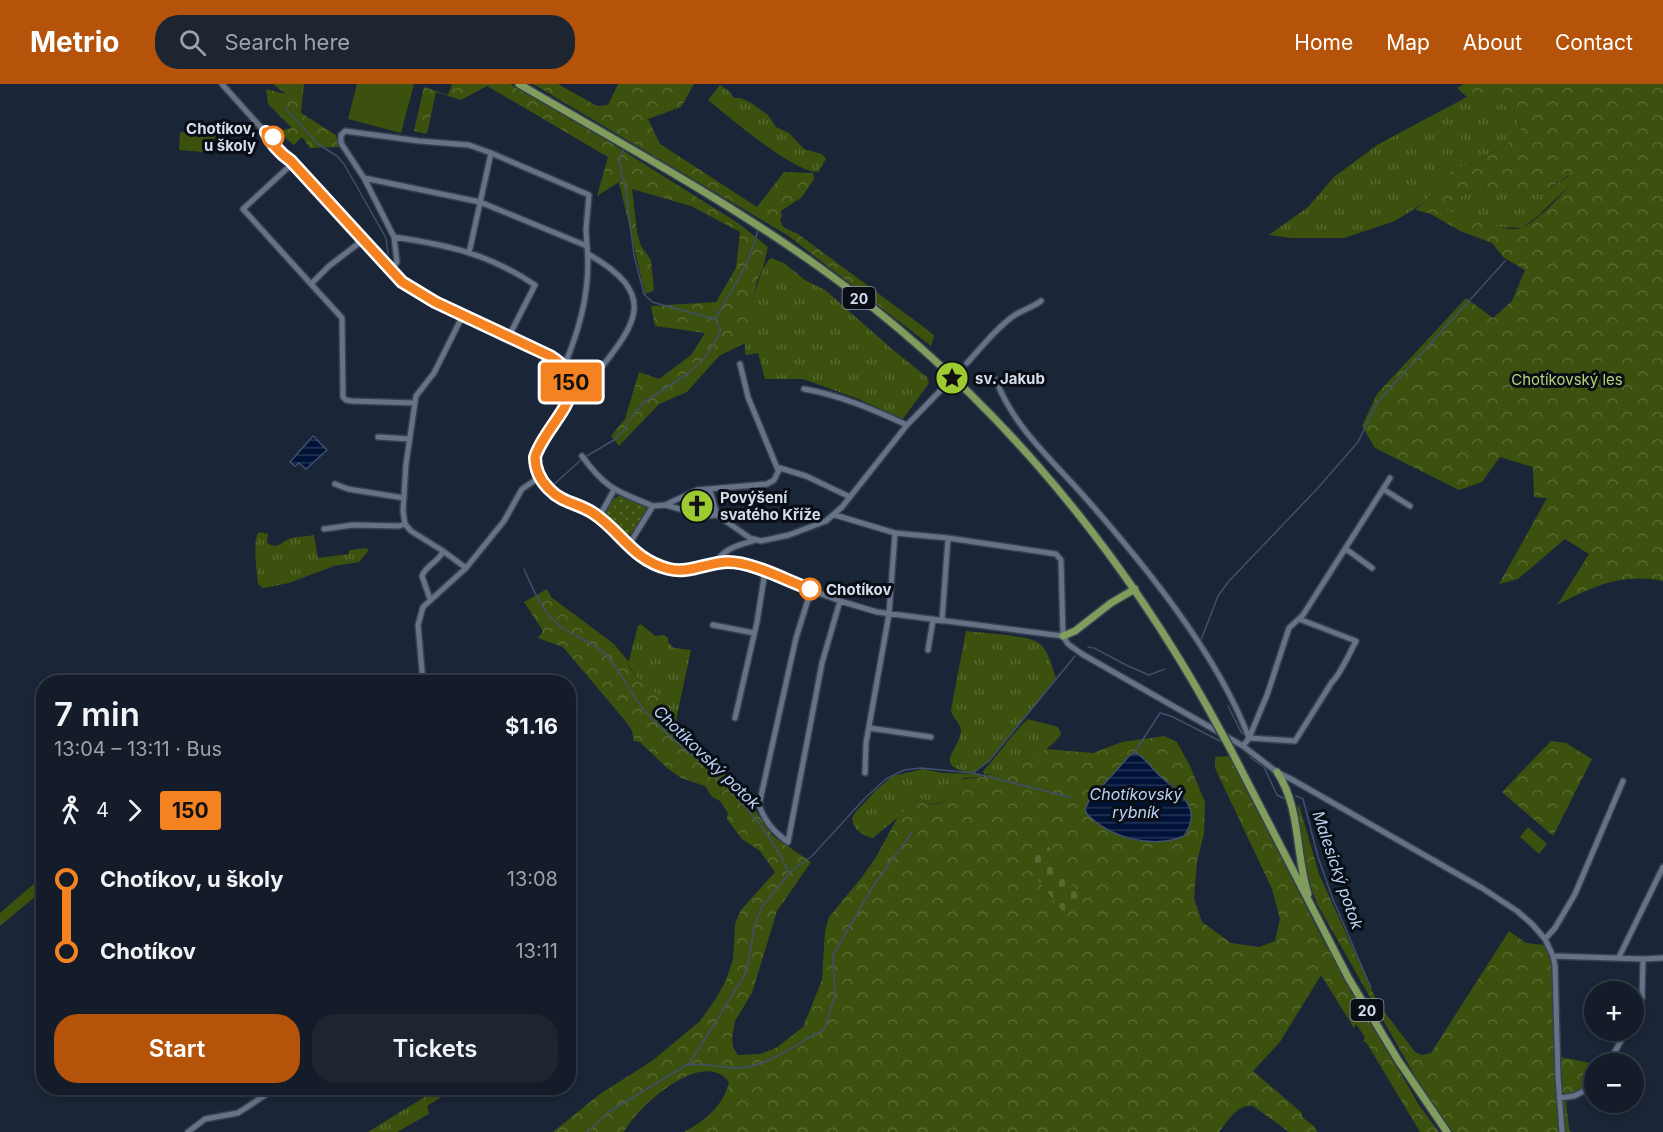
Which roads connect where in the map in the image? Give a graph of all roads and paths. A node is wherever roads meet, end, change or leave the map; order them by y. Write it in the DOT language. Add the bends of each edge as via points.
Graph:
graph roads {
  1 [pos="222,84"];
  2 [pos="519,84"];
  3 [pos="491,153"];
  4 [pos="292,162"];
  5 [pos="364,178"];
  6 [pos="480,202"];
  7 [pos="394,237"];
  8 [pos="363,240"];
  9 [pos="587,246"];
  10 [pos="470,253"];
  11 [pos="588,254"];
  12 [pos="390,270"];
  13 [pos="311,284"];
  14 [pos="1041,301"];
  15 [pos="463,315"];
  16 [pos="509,336"];
  17 [pos="967,363"];
  18 [pos="740,364"];
  19 [pos="564,366"];
  20 [pos="996,380"];
  21 [pos="804,388"];
  22 [pos="940,391"];
  23 [pos="571,392"];
  24 [pos="415,403"];
  25 [pos="908,425"];
  26 [pos="378,437"];
  27 [pos="409,439"];
  28 [pos="584,458"];
  29 [pos="778,470"];
  30 [pos="540,477"];
  31 [pos="1390,478"];
  32 [pos="335,484"];
  33 [pos="1383,489"];
  34 [pos="614,490"];
  35 [pos="710,490"];
  36 [pos="850,497"];
  37 [pos="404,498"];
  38 [pos="665,505"];
  39 [pos="653,506"];
  40 [pos="1410,506"];
  41 [pos="717,515"];
  42 [pos="835,515"];
  43 [pos="599,517"];
  44 [pos="405,524"];
  45 [pos="324,529"];
  46 [pos="895,533"];
  47 [pos="948,538"];
  48 [pos="756,540"];
  49 [pos="628,546"];
  50 [pos="1346,549"];
  51 [pos="443,551"];
  52 [pos="716,562"];
  53 [pos="466,568"];
  54 [pos="1372,568"];
  55 [pos="765,572"];
  56 [pos="1135,589"];
  57 [pos="811,590"];
  58 [pos="430,599"];
  59 [pos="840,601"];
  60 [pos="889,614"];
  61 [pos="1299,619"];
  62 [pos="933,620"];
  63 [pos="942,621"];
  64 [pos="713,625"];
  65 [pos="754,633"];
  66 [pos="1063,636"];
  67 [pos="928,650"];
  68 [pos="422,675"];
  69 [pos="735,718"];
  70 [pos="869,728"];
  71 [pos="930,736"];
  72 [pos="1249,738"];
  73 [pos="1243,746"];
  74 [pos="1277,772"];
  75 [pos="865,773"];
  76 [pos="1623,781"];
  77 [pos="1663,867"];
  78 [pos="1314,914"];
  79 [pos="1545,939"];
  80 [pos="1553,956"];
  81 [pos="1619,957"];
  82 [pos="1663,958"];
  83 [pos="1644,959"];
  84 [pos="1643,981"];
  85 [pos="1584,1091"];
  86 [pos="265,1095"];
  87 [pos="1559,1098"];
  88 [pos="188,1132"];
  89 [pos="1447,1132"];
  90 [pos="1562,1132"];
  1 -- 4 [label="street"];
  2 -- 56 [label="main road, 20" via="739,214 819,267 887,319 952,376 1021,446"];
  3 -- 5 [label="street" via="469,145 345,131 340,143"];
  3 -- 6 [label="street"];
  3 -- 9 [label="street" via="589,195"];
  4 -- 8 [label="street"];
  4 -- 13 [label="street" via="243,209"];
  5 -- 6 [label="street"];
  5 -- 7 [label="street"];
  6 -- 9 [label="street"];
  6 -- 10 [label="street"];
  7 -- 10 [label="street"];
  7 -- 12 [label="street" via="397,262"];
  8 -- 12 [label="street"];
  8 -- 13 [label="street"];
  9 -- 11 [label="street"];
  10 -- 16 [label="street" via="498,262 536,285"];
  11 -- 19 [label="street" via="583,314"];
  11 -- 23 [label="street" via="629,288 635,312 624,339 588,385"];
  12 -- 15 [label="street" via="414,291"];
  13 -- 24 [label="street" via="342,318 344,399"];
  14 -- 17 [label="street" via="1016,315"];
  15 -- 16 [label="street"];
  15 -- 24 [label="street"];
  16 -- 19 [label="street"];
  18 -- 29 [label="street" via="748,397"];
  19 -- 23 [label="street" via="570,375"];
  20 -- 72 [label="street" via="1026,432 1123,542 1205,652"];
  21 -- 25 [label="street" via="853,402"];
  22 -- 25 [label="street"];
  23 -- 30 [label="street" via="536,453"];
  24 -- 27 [label="street"];
  25 -- 36 [label="street"];
  26 -- 27 [label="street"];
  27 -- 37 [label="street"];
  28 -- 34 [label="street"];
  29 -- 35 [label="street" via="774,480 767,484"];
  29 -- 36 [label="street" via="806,476"];
  30 -- 43 [label="street" via="564,501"];
  30 -- 53 [label="street" via="522,489 504,521"];
  31 -- 33 [label="street"];
  32 -- 37 [label="street"];
  33 -- 40 [label="street"];
  33 -- 50 [label="street"];
  34 -- 39 [label="street"];
  34 -- 43 [label="street"];
  35 -- 38 [label="street" via="687,493"];
  35 -- 41 [label="street"];
  36 -- 42 [label="street"];
  37 -- 44 [label="street"];
  38 -- 39 [label="street"];
  38 -- 41 [label="street" via="706,516"];
  39 -- 49 [label="street"];
  41 -- 48 [label="street"];
  42 -- 46 [label="street"];
  42 -- 48 [label="street" via="789,535"];
  43 -- 49 [label="street"];
  44 -- 45 [label="street"];
  44 -- 51 [label="street"];
  46 -- 47 [label="street"];
  46 -- 60 [label="street"];
  47 -- 63 [label="street"];
  47 -- 66 [label="street" via="1059,556"];
  48 -- 52 [label="street" via="728,550"];
  49 -- 52 [label="street" via="668,569 688,570"];
  50 -- 54 [label="street"];
  50 -- 61 [label="street"];
  51 -- 53 [label="street"];
  51 -- 58 [label="street" via="422,576"];
  52 -- 55 [label="street" via="740,563"];
  53 -- 58 [label="street"];
  55 -- 57 [label="street"];
  55 -- 65 [label="street"];
  56 -- 66 [label="main road"];
  56 -- 78 [label="main road, 20, bridge" via="1208,708"];
  57 -- 59 [label="street"];
  57 -- 59 [label="street" via="796,638 759,805 774,832 788,842 824,653"];
  58 -- 68 [label="street" via="419,615"];
  59 -- 60 [label="street"];
  60 -- 62 [label="street"];
  60 -- 70 [label="street"];
  61 -- 72 [label="street" via="1289,628"];
  61 -- 72 [label="street" via="1356,641 1337,678 1295,741"];
  62 -- 63 [label="street"];
  62 -- 67 [label="street"];
  63 -- 66 [label="street"];
  64 -- 65 [label="street"];
  65 -- 69 [label="street"];
  66 -- 73 [label="street" via="1082,654"];
  70 -- 71 [label="street"];
  70 -- 75 [label="street"];
  72 -- 73 [label="street"];
  73 -- 74 [label="street"];
  74 -- 78 [label="main road" via="1290,796 1301,868"];
  74 -- 79 [label="street" via="1482,888 1532,924"];
  76 -- 79 [label="street" via="1575,894"];
  77 -- 81 [label="street"];
  78 -- 89 [label="main road, 20" via="1370,1015"];
  79 -- 80 [label="street"];
  80 -- 81 [label="street"];
  80 -- 87 [label="street"];
  81 -- 83 [label="street"];
  82 -- 83 [label="street"];
  83 -- 84 [label="street"];
  85 -- 87 [label="street"];
  86 -- 88 [label="street" via="238,1113 205,1119"];
  87 -- 90 [label="street"];
}
